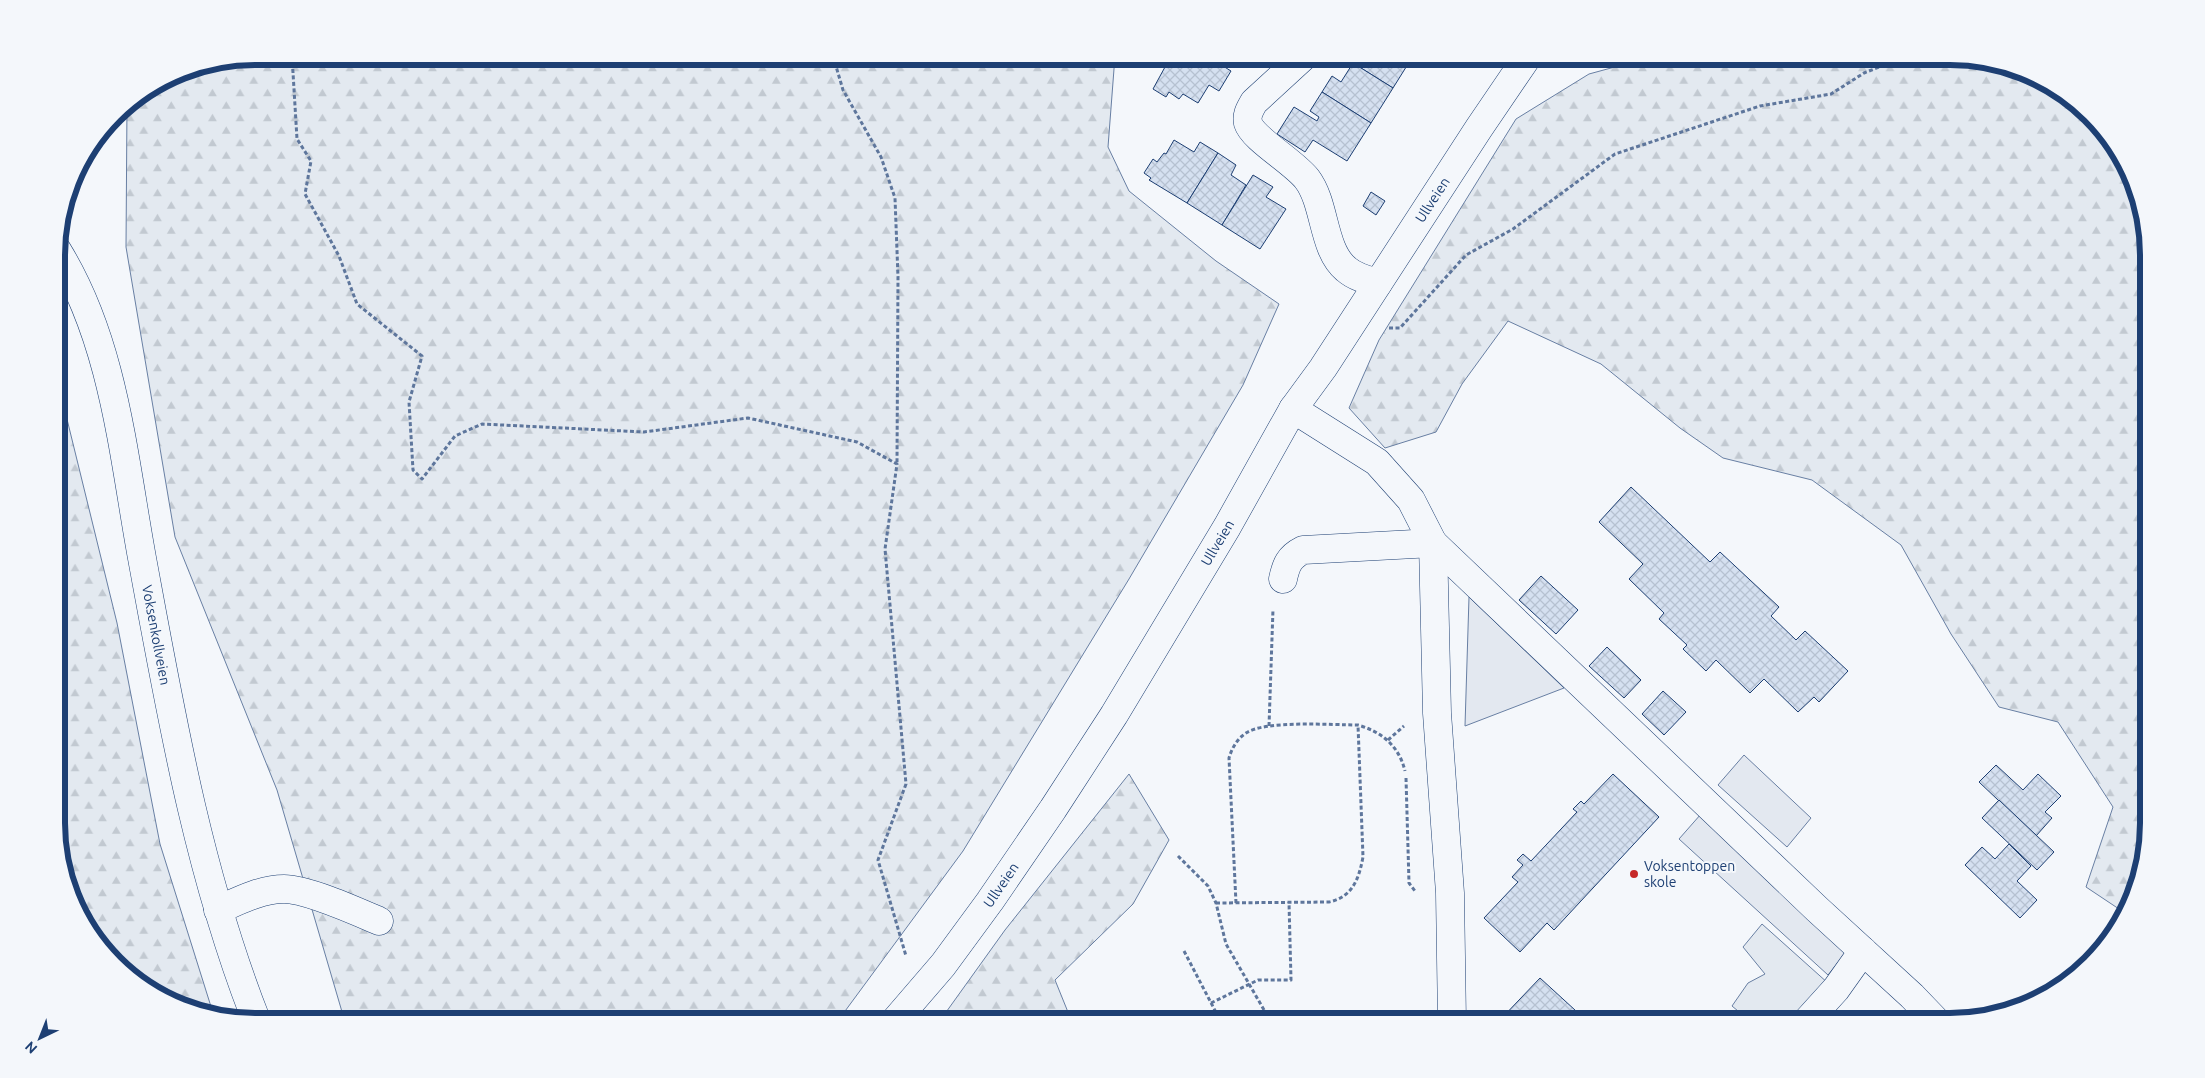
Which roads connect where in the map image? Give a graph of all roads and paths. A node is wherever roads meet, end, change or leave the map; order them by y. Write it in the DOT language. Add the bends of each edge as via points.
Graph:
graph roads {
  1 [pos="293,65"];
  2 [pos="836,65"];
  3 [pos="1294,65"];
  4 [pos="1522,65"];
  5 [pos="1884,65"];
  6 [pos="65,267"];
  7 [pos="1378,283"];
  8 [pos="1352,324"];
  9 [pos="1293,409"];
  10 [pos="897,464"];
  11 [pos="1433,543"];
  12 [pos="1283,579"];
  13 [pos="1273,606"];
  14 [pos="1358,725"];
  15 [pos="1269,726"];
  16 [pos="1399,731"];
  17 [pos="1388,740"];
  18 [pos="1178,856"];
  19 [pos="1450,893"];
  20 [pos="1289,902"];
  21 [pos="1216,903"];
  22 [pos="1236,903"];
  23 [pos="218,910"];
  24 [pos="379,921"];
  25 [pos="1863,950"];
  26 [pos="1184,951"];
  27 [pos="1249,984"];
  28 [pos="917,996"];
  29 [pos="1211,1003"];
  30 [pos="254,1013"];
  31 [pos="902,1013"];
  32 [pos="1216,1013"];
  33 [pos="1266,1013"];
  34 [pos="1452,1013"];
  35 [pos="1814,1013"];
  36 [pos="1928,1013"];
  1 -- 10 [label="path" via="297,139 311,161 305,194 339,256 358,304 422,356 409,402 412,470 422,479 455,436 482,424 644,432 748,418 857,442"];
  2 -- 10 [label="path" via="843,90 881,157 895,198"];
  3 -- 7 [label="street" via="1254,102 1247,116 1249,125 1307,180 1316,195 1340,264 1348,271"];
  4 -- 7 [label="street, Ullveien"];
  5 -- 8 [label="path" via="1864,73 1831,94 1760,106 1615,154 1513,229 1466,255 1400,328"];
  6 -- 23 [label="street, Voksenkollveien" via="91,321 113,396 177,737"];
  7 -- 8 [label="street, Ullveien"];
  8 -- 9 [label="street, Ullveien"];
  9 -- 11 [label="street" via="1377,462 1411,500"];
  9 -- 28 [label="street, Ullveien" via="1227,527 1114,715 990,901"];
  10 -- 28 [label="path" via="885,549 906,784 878,860"];
  11 -- 12 [label="street" via="1303,550 1286,563"];
  11 -- 19 [label="street" via="1437,713"];
  11 -- 25 [label="street"];
  13 -- 15 [label="path"];
  14 -- 15 [label="path"];
  14 -- 17 [label="path"];
  14 -- 20 [label="path" via="1363,857 1360,873 1355,885 1338,900"];
  15 -- 22 [label="path" via="1246,732 1232,748 1229,758"];
  16 -- 17 [label="path"];
  17 -- 19 [label="path" via="1402,758 1405,770 1409,883 1417,892"];
  18 -- 21 [label="path" via="1208,886"];
  19 -- 34 [label="street"];
  20 -- 22 [label="path"];
  20 -- 27 [label="path" via="1292,980 1258,980"];
  21 -- 22 [label="path"];
  21 -- 27 [label="path" via="1226,944"];
  23 -- 24 [label="street" via="250,896 283,888 341,905"];
  23 -- 30 [label="street, Voksenkollveien"];
  25 -- 35 [label="street" via="1836,989"];
  25 -- 36 [label="street"];
  26 -- 29 [label="path"];
  27 -- 29 [label="path"];
  27 -- 33 [label="path"];
  28 -- 31 [label="street, Ullveien"];
  29 -- 32 [label="path"];
}
